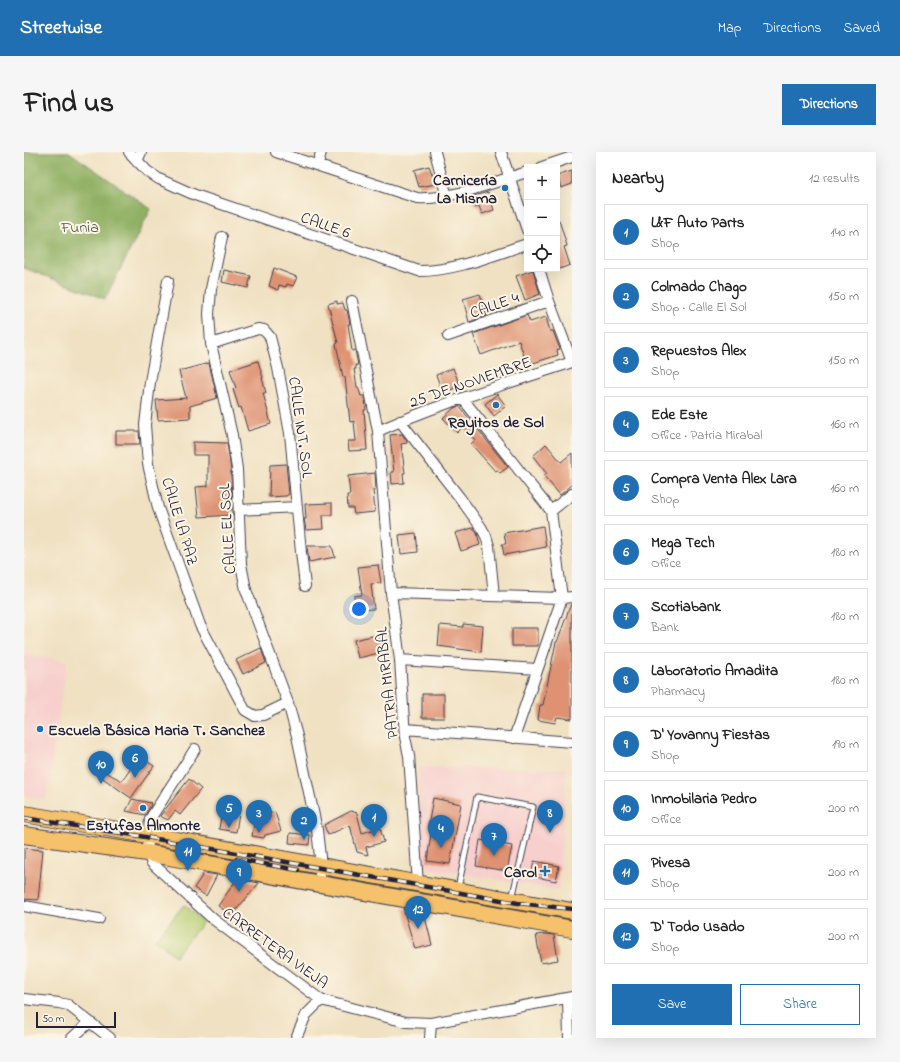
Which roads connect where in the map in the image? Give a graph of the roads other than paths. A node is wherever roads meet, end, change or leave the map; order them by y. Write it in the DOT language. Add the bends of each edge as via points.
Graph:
graph roads {
  1 [pos="129,152"];
  2 [pos="141,152"];
  3 [pos="276,152"];
  4 [pos="321,152"];
  5 [pos="435,152"];
  6 [pos="501,152"];
  7 [pos="572,157"];
  8 [pos="137,162"];
  9 [pos="551,164"];
  10 [pos="318,165"];
  11 [pos="524,173"];
  12 [pos="509,178"];
  13 [pos="447,196"];
  14 [pos="524,221"];
  15 [pos="222,237"];
  16 [pos="524,245"];
  17 [pos="541,272"];
  18 [pos="168,281"];
  19 [pos="352,301"];
  20 [pos="549,301"];
  21 [pos="448,336"];
  22 [pos="211,344"];
  23 [pos="572,362"];
  24 [pos="463,399"];
  25 [pos="400,421"];
  26 [pos="378,431"];
  27 [pos="572,494"];
  28 [pos="298,507"];
  29 [pos="239,510"];
  30 [pos="551,511"];
  31 [pos="305,586"];
  32 [pos="391,593"];
  33 [pos="494,596"];
  34 [pos="567,597"];
  35 [pos="400,660"];
  36 [pos="537,669"];
  37 [pos="288,703"];
  38 [pos="405,733"];
  39 [pos="514,738"];
  40 [pos="572,742"];
  41 [pos="195,749"];
  42 [pos="24,814"];
  43 [pos="24,835"];
  44 [pos="148,835"];
  45 [pos="147,853"];
  46 [pos="321,866"];
  47 [pos="414,883"];
  48 [pos="319,884"];
  49 [pos="458,890"];
  50 [pos="24,906"];
  51 [pos="511,909"];
  52 [pos="572,911"];
  53 [pos="99,919"];
  54 [pos="572,928"];
  55 [pos="570,997"];
  56 [pos="24,998"];
  57 [pos="321,1000"];
  58 [pos="90,1022"];
  59 [pos="431,1023"];
  60 [pos="72,1038"];
  61 [pos="110,1038"];
  62 [pos="296,1038"];
  63 [pos="430,1038"];
  64 [pos="569,1038"];
  1 -- 8 [label="street, CALLE 6"];
  2 -- 8 [label="street"];
  3 -- 10 [label="street"];
  4 -- 10 [label="street"];
  5 -- 13 [label="street"];
  6 -- 12 [label="street"];
  7 -- 9 [label="street"];
  8 -- 16 [label="street, CALLE 6" via="159,179 195,195 419,271 442,269"];
  10 -- 13 [label="street" via="417,198"];
  11 -- 12 [label="street"];
  12 -- 13 [label="street"];
  12 -- 14 [label="street"];
  15 -- 22 [label="street, CALLE EL SOL" via="211,289"];
  17 -- 20 [label="street"];
  18 -- 37 [label="street, CALLE LA PAZ" via="145,425 148,464 158,508 200,625 245,710 255,716 262,715"];
  19 -- 26 [label="street, PATRIA MIRABAL"];
  20 -- 21 [label="street, CALLE 4"];
  20 -- 23 [label="street"];
  22 -- 28 [label="street, CALLE INT. SOL" via="258,329 264,330 270,337 290,432"];
  22 -- 29 [label="street, CALLE EL SOL" via="232,435"];
  23 -- 24 [label="street, 25 DE NOVIEMBRE"];
  24 -- 25 [label="street, 25 DE NOVIEMBRE"];
  24 -- 30 [label="street"];
  25 -- 26 [label="street, 25 DE NOVIEMBRE"];
  25 -- 33 [label="street" via="486,536"];
  26 -- 32 [label="street, PATRIA MIRABAL"];
  27 -- 30 [label="street"];
  28 -- 29 [label="street"];
  28 -- 31 [label="street, CALLE INT. SOL"];
  29 -- 37 [label="street, CALLE EL SOL" via="241,564 246,590"];
  30 -- 34 [label="street"];
  32 -- 33 [label="street"];
  32 -- 35 [label="street, PATRIA MIRABAL"];
  33 -- 34 [label="street"];
  34 -- 36 [label="street"];
  35 -- 36 [label="street"];
  35 -- 38 [label="street, PATRIA MIRABAL"];
  36 -- 39 [label="street"];
  37 -- 46 [label="street, CALLE EL SOL" via="317,830"];
  38 -- 39 [label="street"];
  38 -- 47 [label="street, PATRIA MIRABAL" via="409,756"];
  39 -- 40 [label="street"];
  41 -- 44 [label="street" via="150,819"];
  42 -- 44 [label="main road"];
  43 -- 45 [label="main road"];
  44 -- 45 [label="street"];
  44 -- 46 [label="main road"];
  45 -- 48 [label="main road"];
  45 -- 57 [label="street, CARRETERA VIEJA" via="152,863 213,919"];
  46 -- 47 [label="main road"];
  46 -- 48 [label="street, CALLE EL SOL"];
  47 -- 49 [label="main road"];
  48 -- 51 [label="main road"];
  49 -- 51 [label="main road"];
  49 -- 51 [label="lane" via="477,797 533,807"];
  50 -- 53 [label="street"];
  51 -- 52 [label="main road"];
  51 -- 54 [label="main road"];
  55 -- 59 [label="street, CARRETERA VIEJA"];
  55 -- 64 [label="street"];
  56 -- 58 [label="street" via="68,1005"];
  57 -- 59 [label="street, CARRETERA VIEJA" via="406,1022"];
  57 -- 62 [label="street" via="306,1015"];
  58 -- 60 [label="street"];
  58 -- 61 [label="street"];
  59 -- 63 [label="street"];
}
